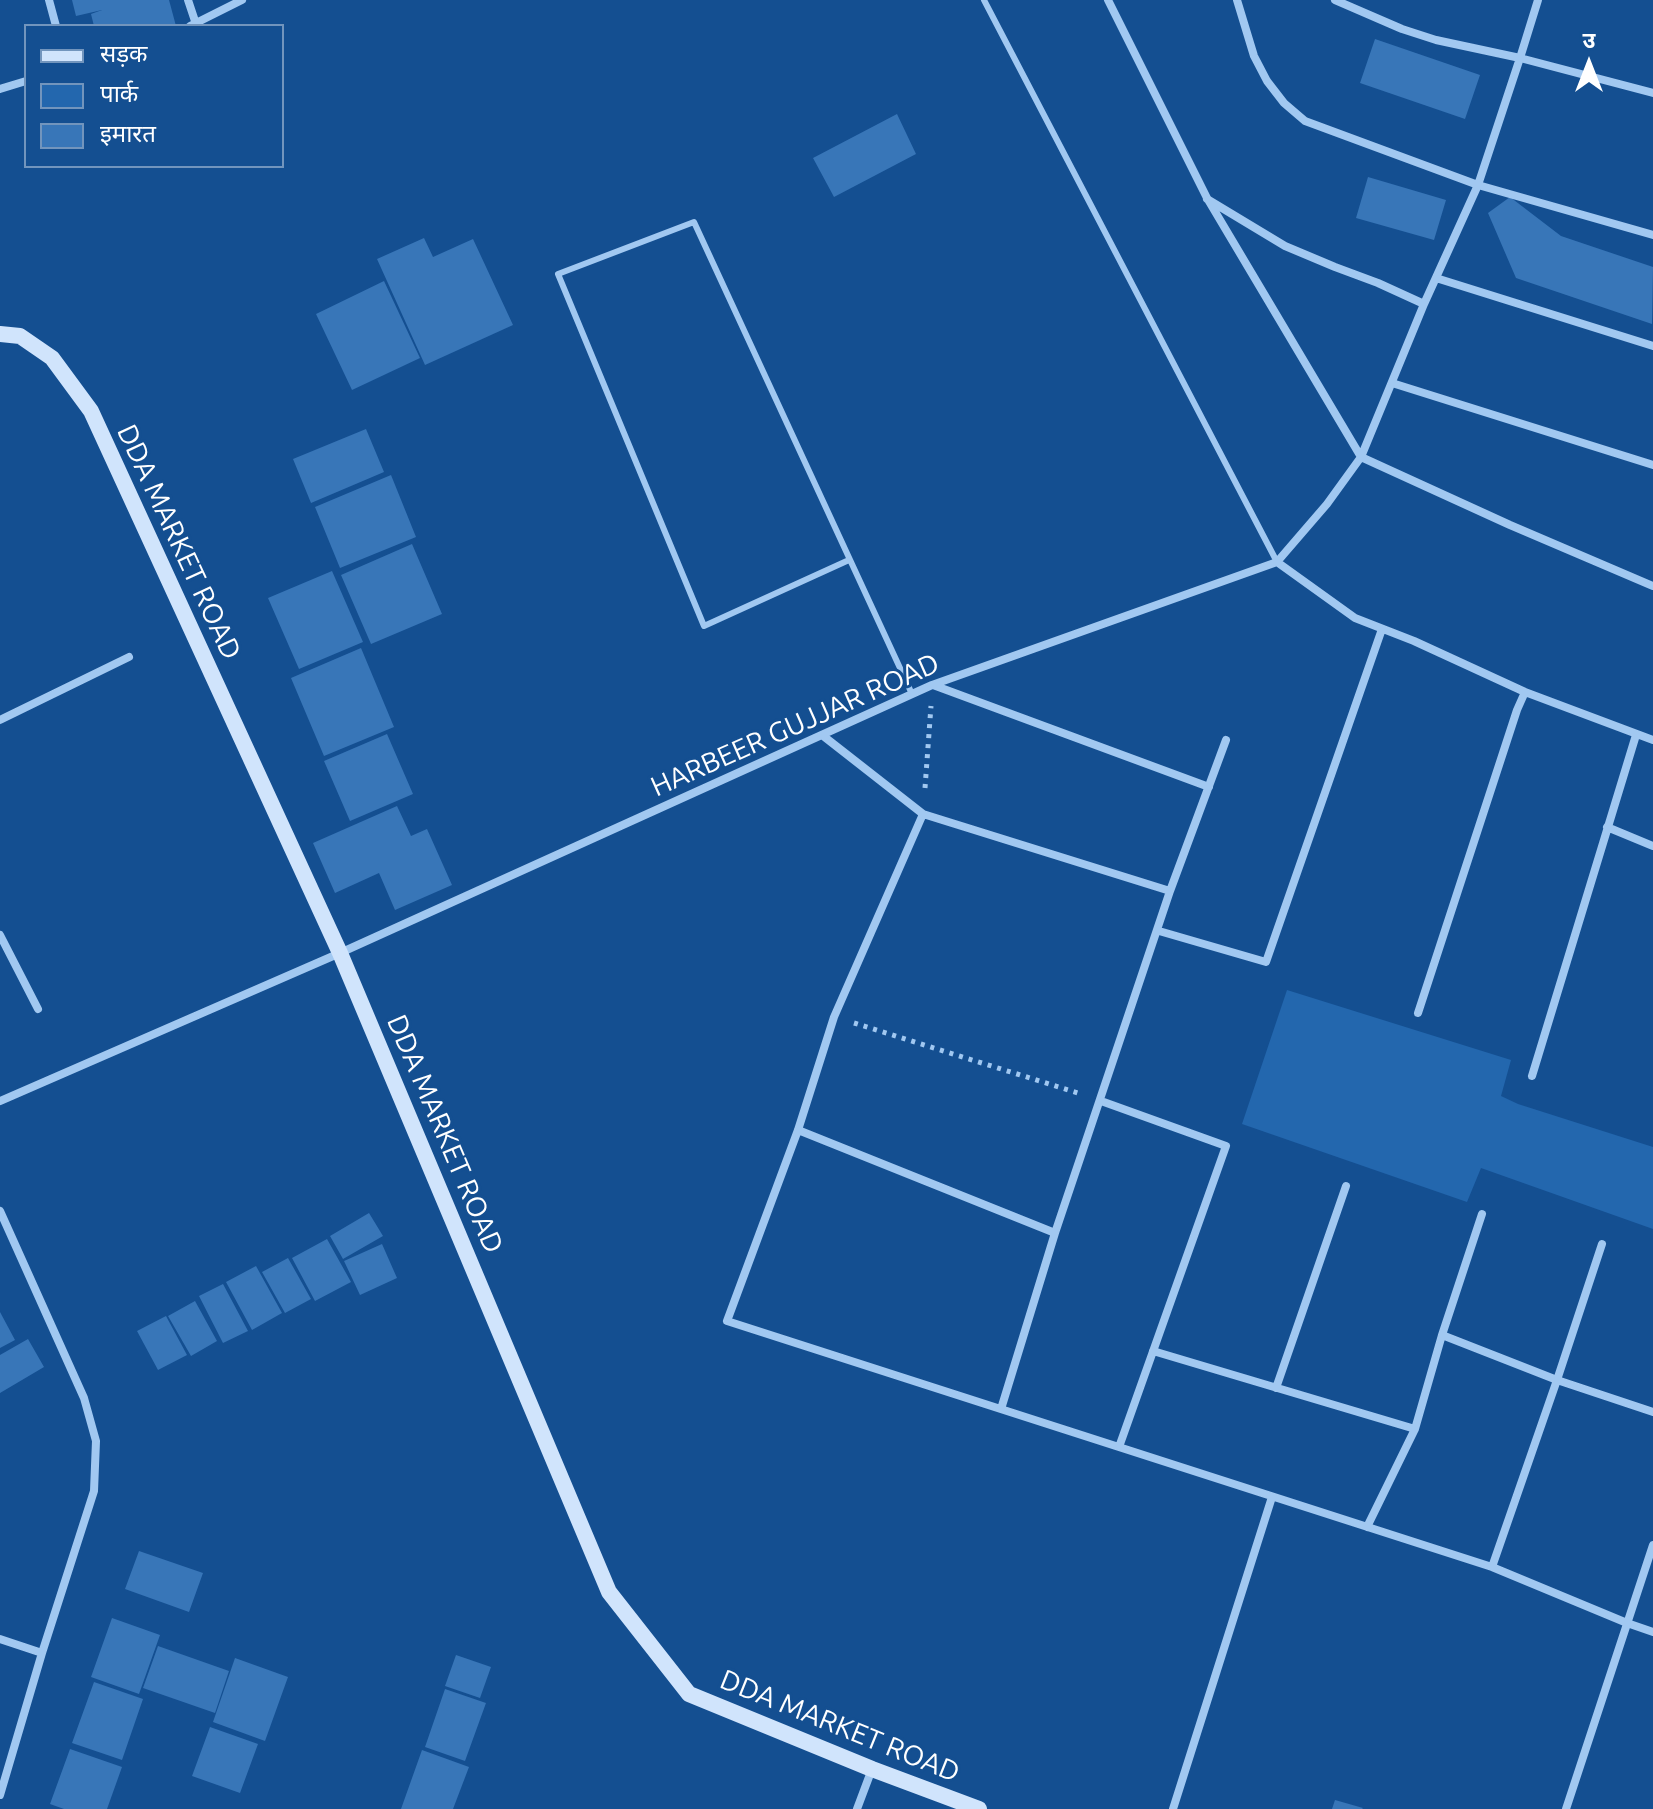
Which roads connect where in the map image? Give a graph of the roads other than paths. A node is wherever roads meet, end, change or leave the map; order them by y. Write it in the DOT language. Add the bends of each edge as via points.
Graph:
graph roads {
  1 [pos="49,0"];
  2 [pos="188,0"];
  3 [pos="242,0"];
  4 [pos="984,0"];
  5 [pos="1108,0"];
  6 [pos="1237,0"];
  7 [pos="1335,0"];
  8 [pos="1538,0"];
  9 [pos="55,24"];
  10 [pos="193,24"];
  11 [pos="195,24"];
  12 [pos="1520,58"];
  13 [pos="24,82"];
  14 [pos="0,89"];
  15 [pos="1653,93"];
  16 [pos="1478,185"];
  17 [pos="1207,198"];
  18 [pos="1653,235"];
  19 [pos="1436,278"];
  20 [pos="1424,304"];
  21 [pos="0,334"];
  22 [pos="1653,346"];
  23 [pos="1392,383"];
  24 [pos="1361,457"];
  25 [pos="1653,465"];
  26 [pos="849,560"];
  27 [pos="1277,562"];
  28 [pos="1653,586"];
  29 [pos="1382,629"];
  30 [pos="129,657"];
  31 [pos="932,685"];
  32 [pos="1525,692"];
  33 [pos="912,694"];
  34 [pos="0,720"];
  35 [pos="822,735"];
  36 [pos="1636,735"];
  37 [pos="1226,740"];
  38 [pos="1653,740"];
  39 [pos="1209,787"];
  40 [pos="923,814"];
  41 [pos="1607,827"];
  42 [pos="1653,846"];
  43 [pos="1170,891"];
  44 [pos="1159,931"];
  45 [pos="0,935"];
  46 [pos="340,953"];
  47 [pos="38,1009"];
  48 [pos="1418,1013"];
  49 [pos="1532,1076"];
  50 [pos="0,1101"];
  51 [pos="1101,1101"];
  52 [pos="798,1130"];
  53 [pos="1346,1186"];
  54 [pos="0,1211"];
  55 [pos="1482,1214"];
  56 [pos="1055,1233"];
  57 [pos="1602,1244"];
  58 [pos="1442,1335"];
  59 [pos="1153,1351"];
  60 [pos="1557,1380"];
  61 [pos="1276,1388"];
  62 [pos="1001,1409"];
  63 [pos="1653,1412"];
  64 [pos="1415,1429"];
  65 [pos="1119,1447"];
  66 [pos="1272,1497"];
  67 [pos="1367,1527"];
  68 [pos="1653,1545"];
  69 [pos="1492,1567"];
  70 [pos="1627,1623"];
  71 [pos="1653,1632"];
  72 [pos="0,1639"];
  73 [pos="42,1653"];
  74 [pos="872,1769"];
  75 [pos="0,1795"];
  76 [pos="857,1809"];
  77 [pos="977,1809"];
  78 [pos="1173,1809"];
  79 [pos="1566,1809"];
  1 -- 9 [label="street"];
  2 -- 10 [label="street"];
  3 -- 11 [label="street"];
  4 -- 27 [label="lane"];
  5 -- 17 [label="street"];
  6 -- 16 [label="street" via="1267,81 1305,121"];
  7 -- 12 [label="street" via="1436,40"];
  8 -- 12 [label="street"];
  12 -- 15 [label="street"];
  12 -- 16 [label="street"];
  13 -- 14 [label="street"];
  16 -- 18 [label="street"];
  16 -- 19 [label="street"];
  17 -- 20 [label="street" via="1285,246"];
  17 -- 24 [label="street"];
  19 -- 20 [label="street"];
  19 -- 22 [label="street"];
  20 -- 23 [label="street"];
  21 -- 46 [label="street, DDA MARKET ROAD" via="20,336 52,358 91,411"];
  23 -- 24 [label="street"];
  23 -- 25 [label="street"];
  24 -- 27 [label="street"];
  24 -- 28 [label="street"];
  26 -- 26 [label="lane" via="694,222 558,274 704,626"];
  26 -- 33 [label="lane"];
  27 -- 29 [label="street" via="1355,618"];
  27 -- 31 [label="street, HARBEER GUJJAR ROAD"];
  29 -- 32 [label="street"];
  29 -- 44 [label="street" via="1266,962"];
  30 -- 34 [label="street"];
  31 -- 33 [label="street, HARBEER GUJJAR ROAD"];
  31 -- 39 [label="street"];
  32 -- 36 [label="street"];
  32 -- 48 [label="street"];
  33 -- 35 [label="street, HARBEER GUJJAR ROAD"];
  35 -- 40 [label="street"];
  35 -- 46 [label="street, HARBEER GUJJAR ROAD"];
  36 -- 38 [label="street"];
  36 -- 41 [label="street"];
  37 -- 39 [label="street"];
  39 -- 43 [label="street"];
  40 -- 43 [label="street"];
  40 -- 52 [label="street" via="834,1017"];
  41 -- 42 [label="street"];
  41 -- 49 [label="street"];
  43 -- 44 [label="street"];
  44 -- 51 [label="street"];
  45 -- 47 [label="street"];
  46 -- 50 [label="street, HARBEER GUJJAR ROAD"];
  46 -- 74 [label="street, DDA MARKET ROAD" via="609,1592 689,1694"];
  51 -- 56 [label="street"];
  51 -- 59 [label="street" via="1226,1146"];
  52 -- 56 [label="street"];
  52 -- 62 [label="street" via="727,1321"];
  53 -- 61 [label="street"];
  54 -- 73 [label="street" via="84,1398 96,1441 94,1491"];
  55 -- 58 [label="street"];
  56 -- 62 [label="street"];
  57 -- 60 [label="street"];
  58 -- 60 [label="street"];
  58 -- 64 [label="street"];
  59 -- 61 [label="street"];
  59 -- 65 [label="street"];
  60 -- 63 [label="street"];
  60 -- 69 [label="street"];
  61 -- 64 [label="street"];
  62 -- 65 [label="street"];
  64 -- 67 [label="street"];
  65 -- 66 [label="street"];
  66 -- 67 [label="street"];
  66 -- 78 [label="street"];
  67 -- 69 [label="street"];
  68 -- 70 [label="street"];
  69 -- 70 [label="street"];
  70 -- 71 [label="street"];
  70 -- 79 [label="street"];
  72 -- 73 [label="street"];
  73 -- 75 [label="street"];
  74 -- 76 [label="street"];
  74 -- 77 [label="street, DDA MARKET ROAD"];
}
